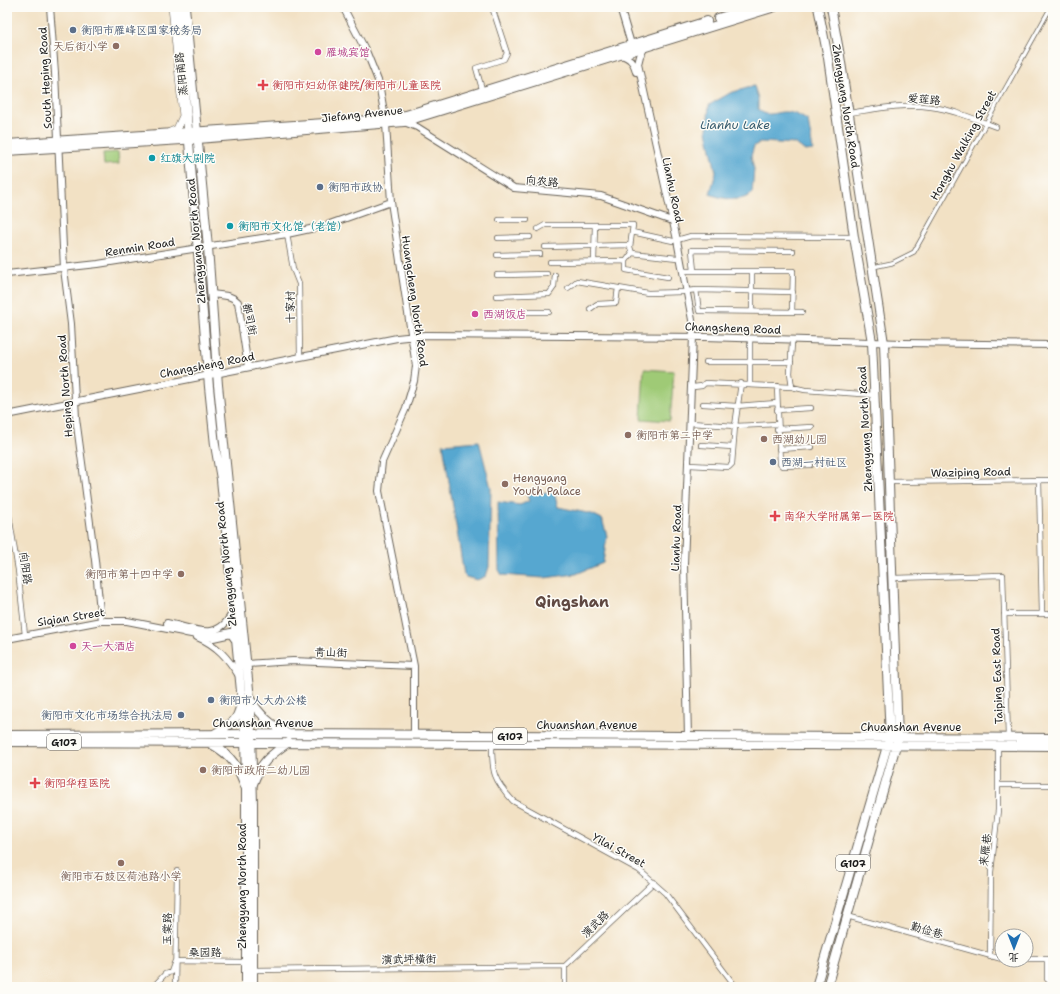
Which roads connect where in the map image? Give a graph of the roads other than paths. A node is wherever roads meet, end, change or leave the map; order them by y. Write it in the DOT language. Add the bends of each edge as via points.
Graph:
graph roads {
  1 [pos="50,7"];
  2 [pos="172,7"];
  3 [pos="178,7"];
  4 [pos="185,7"];
  5 [pos="343,7"];
  6 [pos="492,7"];
  7 [pos="620,7"];
  8 [pos="754,7"];
  9 [pos="775,7"];
  10 [pos="818,7"];
  11 [pos="831,7"];
  12 [pos="1051,7"];
  13 [pos="631,44"];
  14 [pos="644,47"];
  15 [pos="619,54"];
  16 [pos="179,79"];
  17 [pos="482,90"];
  18 [pos="849,113"];
  19 [pos="385,121"];
  20 [pos="404,122"];
  21 [pos="986,123"];
  22 [pos="996,127"];
  23 [pos="168,133"];
  24 [pos="194,135"];
  25 [pos="7,144"];
  26 [pos="58,144"];
  27 [pos="7,151"];
  28 [pos="391,202"];
  29 [pos="498,220"];
  30 [pos="527,220"];
  31 [pos="669,220"];
  32 [pos="595,225"];
  33 [pos="538,229"];
  34 [pos="632,232"];
  35 [pos="287,234"];
  36 [pos="530,237"];
  37 [pos="854,237"];
  38 [pos="498,238"];
  39 [pos="675,240"];
  40 [pos="630,245"];
  41 [pos="595,246"];
  42 [pos="208,247"];
  43 [pos="545,247"];
  44 [pos="198,249"];
  45 [pos="793,251"];
  46 [pos="632,253"];
  47 [pos="540,254"];
  48 [pos="497,255"];
  49 [pos="677,258"];
  50 [pos="626,261"];
  51 [pos="550,262"];
  52 [pos="594,262"];
  53 [pos="872,267"];
  54 [pos="64,269"];
  55 [pos="683,271"];
  56 [pos="694,271"];
  57 [pos="752,271"];
  58 [pos="7,274"];
  59 [pos="547,274"];
  60 [pos="497,275"];
  61 [pos="555,275"];
  62 [pos="668,277"];
  63 [pos="568,288"];
  64 [pos="618,288"];
  65 [pos="696,290"];
  66 [pos="752,291"];
  67 [pos="685,292"];
  68 [pos="792,292"];
  69 [pos="212,294"];
  70 [pos="496,296"];
  71 [pos="590,309"];
  72 [pos="752,311"];
  73 [pos="496,312"];
  74 [pos="549,312"];
  75 [pos="792,312"];
  76 [pos="802,312"];
  77 [pos="412,337"];
  78 [pos="692,337"];
  79 [pos="750,341"];
  80 [pos="792,343"];
  81 [pos="872,344"];
  82 [pos="884,344"];
  83 [pos="1053,345"];
  84 [pos="1053,349"];
  85 [pos="300,357"];
  86 [pos="706,362"];
  87 [pos="750,362"];
  88 [pos="791,362"];
  89 [pos="248,367"];
  90 [pos="217,373"];
  91 [pos="208,375"];
  92 [pos="740,383"];
  93 [pos="750,384"];
  94 [pos="776,386"];
  95 [pos="692,387"];
  96 [pos="792,387"];
  97 [pos="875,395"];
  98 [pos="75,402"];
  99 [pos="777,403"];
  100 [pos="704,404"];
  101 [pos="737,406"];
  102 [pos="811,408"];
  103 [pos="777,410"];
  104 [pos="7,415"];
  105 [pos="691,423"];
  106 [pos="777,424"];
  107 [pos="735,426"];
  108 [pos="812,427"];
  109 [pos="778,429"];
  110 [pos="701,445"];
  111 [pos="733,446"];
  112 [pos="812,447"];
  113 [pos="779,449"];
  114 [pos="689,465"];
  115 [pos="811,466"];
  116 [pos="1039,480"];
  117 [pos="1053,480"];
  118 [pos="889,482"];
  119 [pos="7,503"];
  120 [pos="893,578"];
  121 [pos="234,608"];
  122 [pos="1004,614"];
  123 [pos="1042,614"];
  124 [pos="1053,614"];
  125 [pos="100,620"];
  126 [pos="186,632"];
  127 [pos="24,633"];
  128 [pos="7,635"];
  129 [pos="7,639"];
  130 [pos="237,641"];
  131 [pos="247,664"];
  132 [pos="414,666"];
  133 [pos="240,677"];
  134 [pos="242,696"];
  135 [pos="250,699"];
  136 [pos="288,734"];
  137 [pos="7,735"];
  138 [pos="213,735"];
  139 [pos="414,735"];
  140 [pos="688,737"];
  141 [pos="1008,737"];
  142 [pos="248,738"];
  143 [pos="1053,738"];
  144 [pos="121,739"];
  145 [pos="7,742"];
  146 [pos="289,742"];
  147 [pos="893,742"];
  148 [pos="209,743"];
  149 [pos="492,744"];
  150 [pos="998,746"];
  151 [pos="1053,746"];
  152 [pos="998,785"];
  153 [pos="1053,785"];
  154 [pos="249,786"];
  155 [pos="177,871"];
  156 [pos="654,882"];
  157 [pos="847,916"];
  158 [pos="990,957"];
  159 [pos="994,958"];
  160 [pos="1034,959"];
  161 [pos="1047,959"];
  162 [pos="1053,959"];
  163 [pos="175,961"];
  164 [pos="246,962"];
  165 [pos="565,966"];
  166 [pos="253,970"];
  167 [pos="1053,984"];
  168 [pos="153,987"];
  169 [pos="175,987"];
  170 [pos="246,987"];
  171 [pos="253,987"];
  172 [pos="565,987"];
  173 [pos="736,987"];
  174 [pos="816,987"];
  175 [pos="827,987"];
  1 -- 26 [label="street, South Heping Road"];
  2 -- 16 [label="main road"];
  3 -- 16 [label="main road"];
  4 -- 24 [label="main road, 蒸阳南路"];
  5 -- 19 [label="street, Huangcheng North Road" via="376,77"];
  6 -- 17 [label="street" via="507,53 504,59 476,68"];
  7 -- 13 [label="street"];
  8 -- 13 [label="main road, Jiefang Avenue"];
  9 -- 14 [label="main road, Jiefang Avenue"];
  10 -- 37 [label="main road, Zhengyang North Road"];
  11 -- 18 [label="main road, Zhengyang North Road"];
  12 -- 21 [label="street, Honghu Walking Street"];
  13 -- 17 [label="main road, Jiefang Avenue"];
  14 -- 15 [label="main road, Jiefang Avenue"];
  14 -- 39 [label="street, Lianhu Road" via="638,64"];
  15 -- 20 [label="main road, Jiefang Avenue"];
  15 -- 31 [label="street, Lianhu Road" via="629,58 634,65"];
  16 -- 23 [label="main road" via="183,116 177,129"];
  16 -- 24 [label="main road"];
  17 -- 19 [label="main road, Jiefang Avenue"];
  18 -- 21 [label="street, 爱莲路" via="911,105 925,106 962,114"];
  18 -- 53 [label="main road, Zhengyang North Road"];
  19 -- 20 [label="main road, Jiefang Avenue"];
  19 -- 24 [label="main road, Jiefang Avenue"];
  19 -- 28 [label="street, Huangcheng North Road"];
  20 -- 31 [label="street, 向农路" via="417,127 514,188 602,196"];
  21 -- 22 [label="street, 爱莲路"];
  21 -- 53 [label="street, Honghu Walking Street" via="914,252 892,263"];
  23 -- 24 [label="main road, Jiefang Avenue"];
  23 -- 26 [label="main road, Jiefang Avenue"];
  24 -- 26 [label="main road, Jiefang Avenue"];
  24 -- 42 [label="main road, Zhengyang North Road"];
  24 -- 44 [label="main road, Zhengyang North Road"];
  25 -- 26 [label="main road, Jiefang Avenue"];
  26 -- 27 [label="main road, Jiefang Avenue"];
  26 -- 54 [label="street, Heping North Road"];
  28 -- 35 [label="street, Renmin Road" via="324,226"];
  28 -- 77 [label="street, Huangcheng North Road"];
  29 -- 30 [label="street"];
  31 -- 39 [label="street, Lianhu Road"];
  32 -- 33 [label="street" via="545,225"];
  32 -- 34 [label="street" via="633,225"];
  32 -- 41 [label="street"];
  34 -- 39 [label="street"];
  34 -- 40 [label="street"];
  35 -- 42 [label="street, Renmin Road"];
  35 -- 85 [label="street, 十家村" via="293,269 299,284"];
  36 -- 38 [label="street"];
  37 -- 39 [label="street" via="691,236"];
  37 -- 81 [label="main road, Zhengyang North Road"];
  39 -- 49 [label="street, Lianhu Road"];
  39 -- 55 [label="street, Lianhu Road"];
  40 -- 41 [label="street"];
  40 -- 46 [label="street"];
  41 -- 43 [label="street"];
  41 -- 52 [label="street"];
  42 -- 44 [label="street, Renmin Road"];
  42 -- 69 [label="main road, Zhengyang North Road"];
  44 -- 54 [label="street, Renmin Road"];
  44 -- 91 [label="main road, Zhengyang North Road"];
  45 -- 56 [label="street" via="692,250 690,253"];
  46 -- 49 [label="street"];
  46 -- 50 [label="street"];
  47 -- 48 [label="street"];
  49 -- 67 [label="street, Lianhu Road"];
  50 -- 52 [label="street"];
  50 -- 62 [label="street" via="626,270"];
  51 -- 52 [label="street"];
  53 -- 82 [label="main road, Zhengyang North Road"];
  54 -- 58 [label="street, Renmin Road"];
  54 -- 98 [label="street, Heping North Road" via="71,324"];
  55 -- 56 [label="street"];
  55 -- 67 [label="street, Lianhu Road"];
  56 -- 57 [label="street"];
  57 -- 66 [label="street"];
  57 -- 68 [label="street" via="793,271"];
  59 -- 60 [label="street"];
  61 -- 70 [label="street" via="554,287 550,294"];
  63 -- 64 [label="street" via="577,281"];
  64 -- 67 [label="street" via="648,293"];
  64 -- 71 [label="street" via="616,304 597,304"];
  65 -- 66 [label="street"];
  65 -- 67 [label="street"];
  65 -- 72 [label="street" via="699,311"];
  66 -- 68 [label="street"];
  66 -- 72 [label="street"];
  67 -- 78 [label="street, Lianhu Road"];
  68 -- 75 [label="street"];
  69 -- 89 [label="street, 都司街" via="229,296 238,302"];
  69 -- 90 [label="main road, Zhengyang North Road"];
  72 -- 75 [label="street"];
  73 -- 74 [label="street"];
  75 -- 76 [label="street"];
  77 -- 78 [label="street, Changsheng Road"];
  77 -- 85 [label="street, Changsheng Road"];
  77 -- 132 [label="street, Huangcheng North Road" via="416,366 414,381 406,408 382,462 379,491"];
  78 -- 79 [label="street, Changsheng Road"];
  78 -- 81 [label="street, Changsheng Road"];
  78 -- 95 [label="street, Lianhu Road"];
  79 -- 80 [label="street, Changsheng Road"];
  79 -- 87 [label="street"];
  80 -- 81 [label="street, Changsheng Road"];
  80 -- 88 [label="street"];
  81 -- 82 [label="street, Changsheng Road"];
  81 -- 97 [label="main road, Zhengyang North Road"];
  82 -- 83 [label="street, Changsheng Road"];
  82 -- 84 [label="street, Changsheng Road"];
  82 -- 118 [label="main road, Zhengyang North Road"];
  85 -- 89 [label="street, Changsheng Road"];
  86 -- 87 [label="street"];
  87 -- 88 [label="street"];
  87 -- 93 [label="street"];
  88 -- 96 [label="street"];
  89 -- 90 [label="street, Changsheng Road"];
  90 -- 91 [label="street, Changsheng Road"];
  90 -- 131 [label="main road, Zhengyang North Road"];
  91 -- 98 [label="street, Changsheng Road"];
  91 -- 121 [label="main road, Zhengyang North Road"];
  92 -- 93 [label="street"];
  92 -- 95 [label="street" via="705,383"];
  92 -- 101 [label="street"];
  93 -- 94 [label="street"];
  94 -- 96 [label="street"];
  94 -- 99 [label="street"];
  95 -- 105 [label="street, Lianhu Road"];
  96 -- 97 [label="street"];
  97 -- 147 [label="main road, Zhengyang North Road"];
  98 -- 104 [label="street, Changsheng Road"];
  98 -- 125 [label="street, Heping North Road"];
  99 -- 101 [label="street"];
  99 -- 103 [label="street"];
  100 -- 101 [label="street"];
  101 -- 107 [label="street"];
  102 -- 103 [label="street"];
  103 -- 106 [label="street"];
  105 -- 107 [label="street"];
  105 -- 114 [label="street, Lianhu Road"];
  106 -- 107 [label="street"];
  106 -- 109 [label="street"];
  107 -- 111 [label="street"];
  108 -- 109 [label="street"];
  109 -- 113 [label="street"];
  110 -- 111 [label="street"];
  111 -- 114 [label="street" via="732,464 728,467"];
  112 -- 113 [label="street"];
  113 -- 115 [label="street" via="782,466"];
  114 -- 140 [label="street, Lianhu Road" via="684,564"];
  116 -- 117 [label="street, Waziping Road"];
  116 -- 118 [label="street, Waziping Road"];
  116 -- 123 [label="street"];
  118 -- 120 [label="main road, Zhengyang North Road"];
  119 -- 127 [label="street, 向阳路" via="18,570"];
  120 -- 122 [label="street, Taiping East Road" via="1002,575"];
  120 -- 147 [label="main road, Zhengyang North Road"];
  121 -- 125 [label="street, Siqian Street" via="222,628 212,632 128,617"];
  121 -- 130 [label="main road, Zhengyang North Road"];
  122 -- 123 [label="street, Taiping East Road"];
  122 -- 141 [label="street, Taiping East Road"];
  123 -- 124 [label="street, Taiping East Road"];
  125 -- 126 [label="street, Siqian Street" via="127,621"];
  125 -- 127 [label="street, Siqian Street"];
  126 -- 130 [label="main road" via="213,637 231,633"];
  126 -- 133 [label="street, Siqian Street" via="206,640 224,654"];
  127 -- 128 [label="street, Siqian Street"];
  127 -- 129 [label="street, Siqian Street"];
  130 -- 133 [label="main road, Zhengyang North Road"];
  131 -- 132 [label="street, 青山街" via="293,661"];
  131 -- 135 [label="main road, Zhengyang North Road"];
  132 -- 139 [label="street, Huangcheng North Road"];
  133 -- 134 [label="main road, Zhengyang North Road"];
  134 -- 138 [label="main road" via="240,713 230,725"];
  134 -- 142 [label="main road, Zhengyang North Road"];
  135 -- 136 [label="main road" via="259,713 272,725"];
  135 -- 142 [label="main road, Zhengyang North Road"];
  136 -- 139 [label="main road, Chuanshan Avenue / G107"];
  136 -- 142 [label="main road, Chuanshan Avenue / G107"];
  137 -- 144 [label="main road, G107"];
  138 -- 142 [label="main road, Chuanshan Avenue / G107"];
  138 -- 144 [label="main road, Chuanshan Avenue / G107"];
  139 -- 140 [label="main road, Chuanshan Avenue / G107"];
  140 -- 147 [label="main road, Chuanshan Avenue / G107"];
  141 -- 143 [label="main road, Chuanshan Avenue"];
  141 -- 147 [label="main road, Chuanshan Avenue"];
  142 -- 146 [label="main road, Chuanshan Avenue / G107"];
  142 -- 148 [label="main road, Chuanshan Avenue / G107"];
  142 -- 154 [label="main road, Zhengyang North Road"];
  144 -- 145 [label="main road, G107"];
  144 -- 148 [label="main road, Chuanshan Avenue / G107"];
  146 -- 149 [label="main road, Chuanshan Avenue / G107"];
  146 -- 154 [label="main road" via="268,756"];
  147 -- 149 [label="main road, Chuanshan Avenue / G107"];
  147 -- 150 [label="main road, Chuanshan Avenue"];
  147 -- 157 [label="main road, Zhengyang North Road / G107"];
  147 -- 174 [label="main road, Zhengyang North Road / G107"];
  148 -- 154 [label="main road" via="222,750 239,768"];
  149 -- 156 [label="street, Yilai Street" via="492,769 499,786 513,801 639,870"];
  150 -- 151 [label="main road, Chuanshan Avenue"];
  150 -- 152 [label="street, 来雁巷"];
  152 -- 153 [label="street"];
  152 -- 158 [label="street, 来雁巷" via="998,810 991,872"];
  154 -- 164 [label="main road, Zhengyang North Road"];
  154 -- 166 [label="main road, Zhengyang North Road"];
  155 -- 163 [label="street, 玉棠路"];
  156 -- 165 [label="street, 演武路"];
  156 -- 173 [label="street, Yilai Street" via="665,892"];
  157 -- 158 [label="street, 勤俭巷"];
  157 -- 175 [label="main road, Zhengyang North Road / G107"];
  158 -- 159 [label="street, 勤俭巷"];
  160 -- 161 [label="street"];
  161 -- 162 [label="street"];
  161 -- 167 [label="street" via="1047,979"];
  163 -- 164 [label="street, 桑园路"];
  163 -- 168 [label="street, 桑园路" via="171,972 165,974"];
  163 -- 169 [label="street, 玉棠路"];
  164 -- 170 [label="main road, Zhengyang North Road"];
  165 -- 166 [label="street, 演武坪横街"];
  165 -- 172 [label="street"];
  166 -- 171 [label="main road, Zhengyang North Road"];
}
